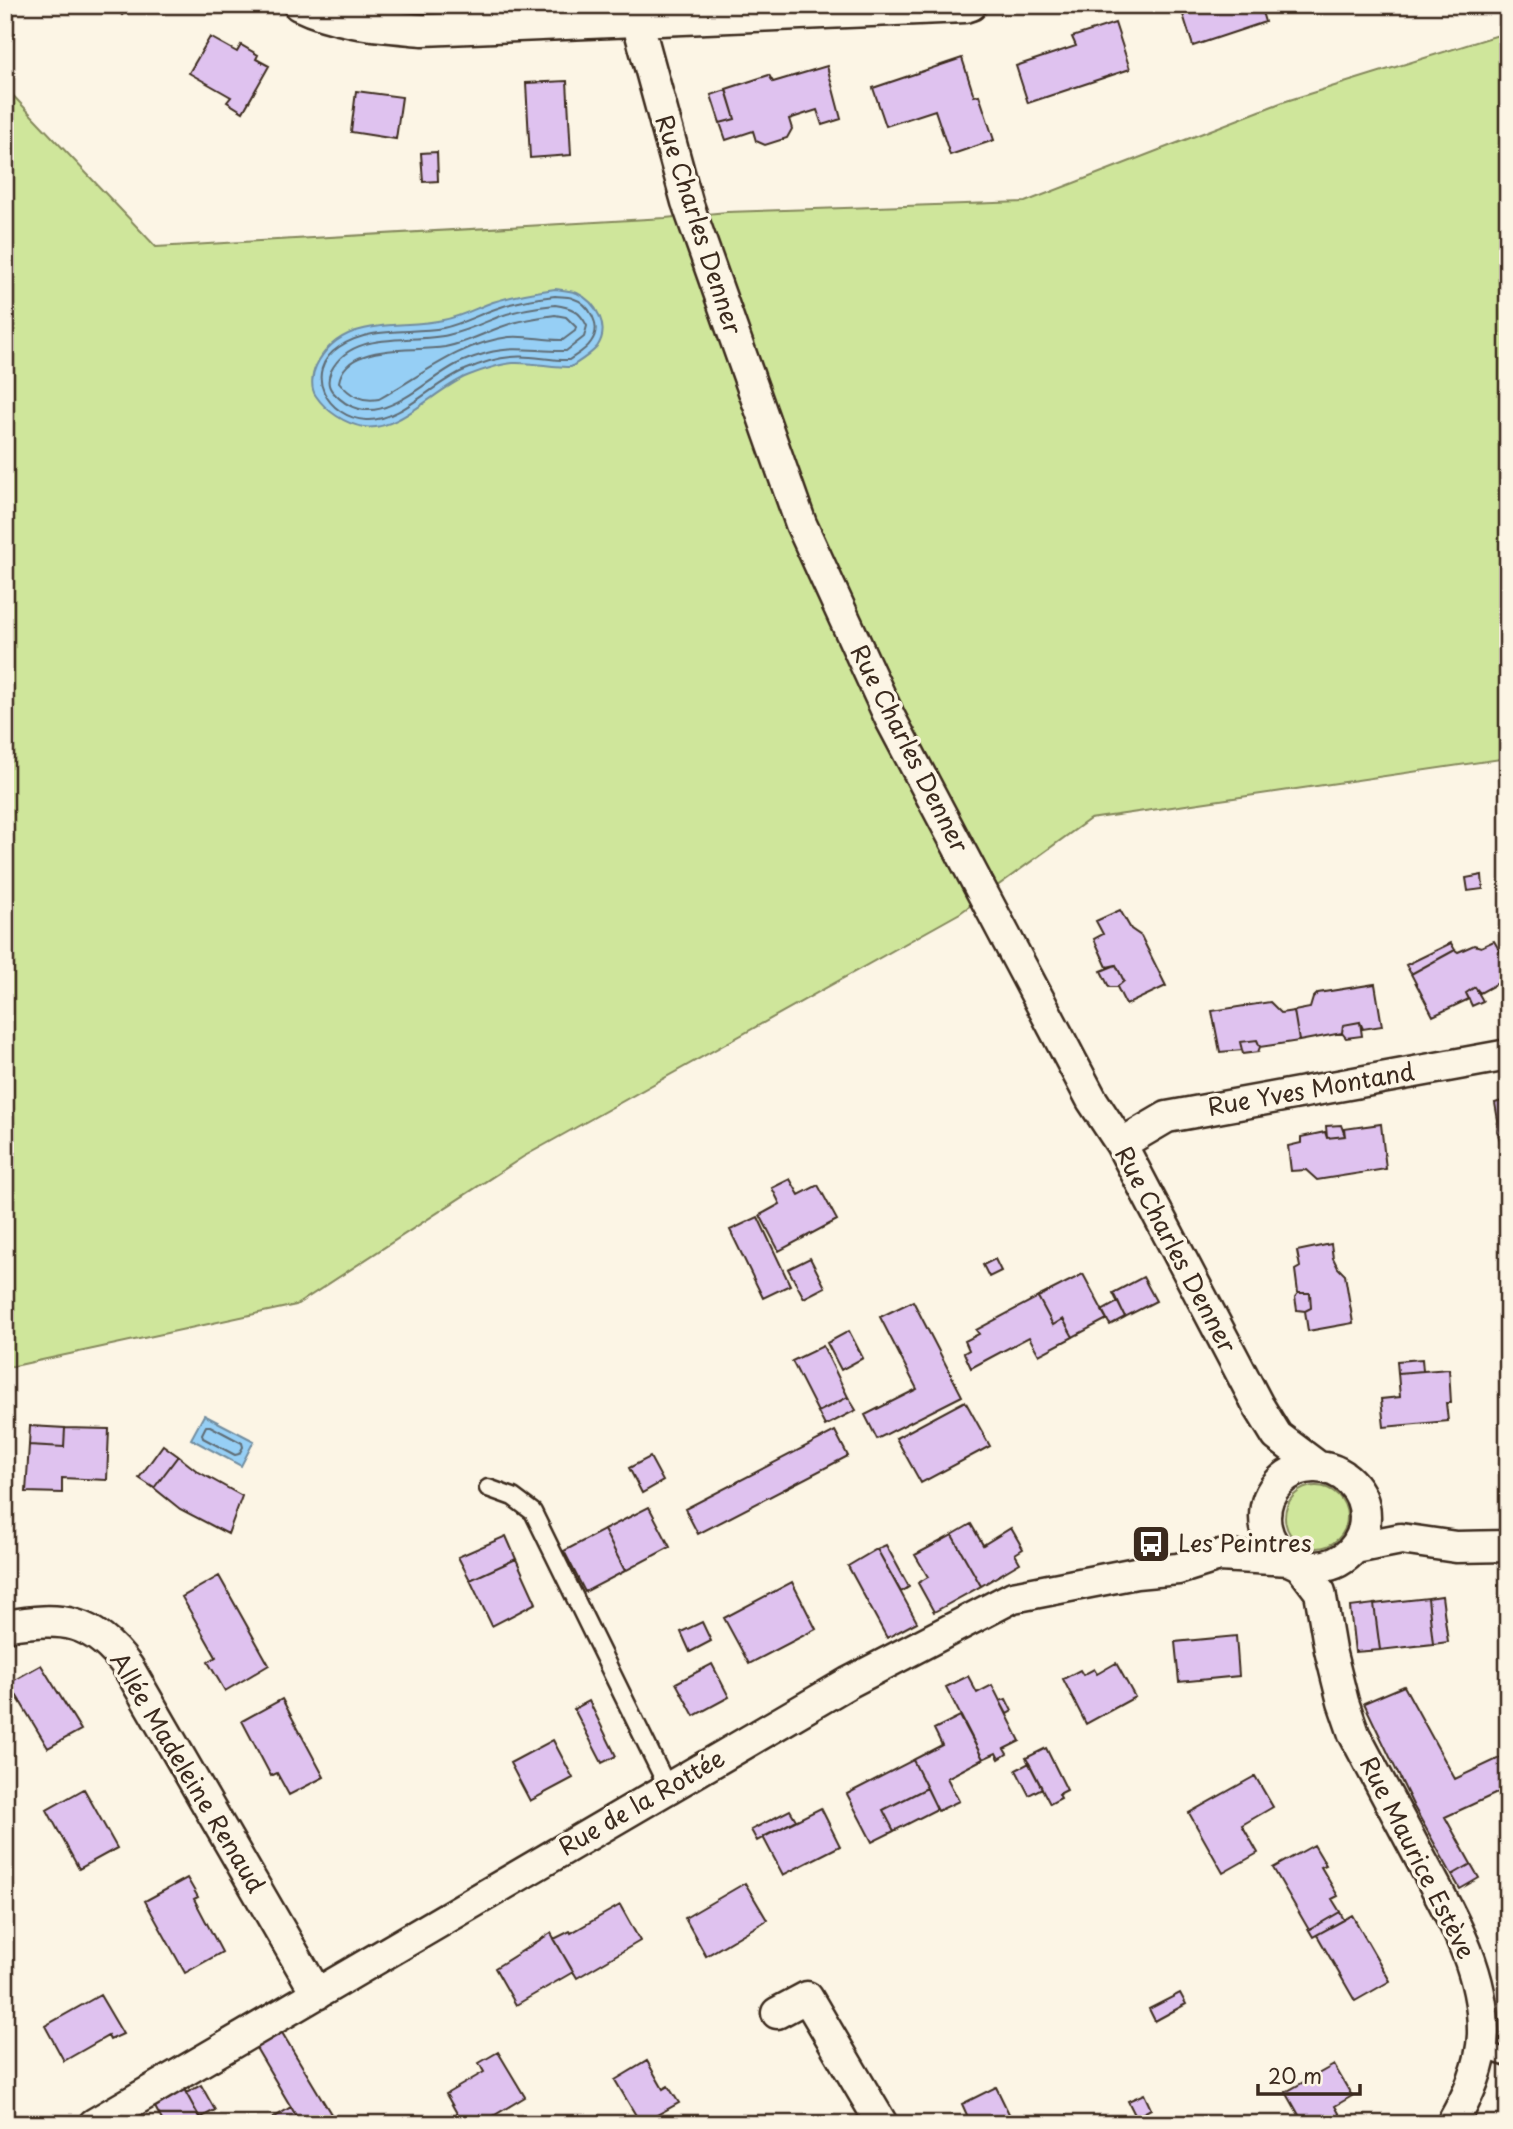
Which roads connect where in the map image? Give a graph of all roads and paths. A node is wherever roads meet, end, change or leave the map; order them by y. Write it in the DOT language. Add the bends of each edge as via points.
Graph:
graph roads {
  1 [pos="299,5"];
  2 [pos="971,5"];
  3 [pos="635,14"];
  4 [pos="1508,1055"];
  5 [pos="1121,1144"];
  6 [pos="1277,1436"];
  7 [pos="1317,1466"];
  8 [pos="488,1488"];
  9 [pos="1270,1499"];
  10 [pos="1365,1508"];
  11 [pos="1401,1539"];
  12 [pos="1508,1546"];
  13 [pos="1348,1554"];
  14 [pos="1219,1556"];
  15 [pos="1294,1562"];
  16 [pos="1320,1592"];
  17 [pos="7,1627"];
  18 [pos="668,1788"];
  19 [pos="317,1994"];
  20 [pos="777,2013"];
  21 [pos="1494,2053"];
  22 [pos="94,2124"];
  23 [pos="882,2124"];
  24 [pos="1452,2124"];
  1 -- 3 [label="street" via="319,15 358,23 423,30"];
  2 -- 3 [label="street"];
  3 -- 5 [label="street, Rue Charles Denner" via="687,202 801,524 890,718 1092,1100"];
  4 -- 5 [label="street, Rue Yves Montand" via="1167,1117"];
  5 -- 6 [label="street, Rue Charles Denner"];
  6 -- 7 [label="street, Rue Charles Denner"];
  6 -- 9 [label="street"];
  7 -- 9 [label="street" via="1287,1475"];
  7 -- 10 [label="street" via="1348,1479"];
  8 -- 18 [label="lane" via="513,1497 533,1512"];
  9 -- 14 [label="street, Rue de la Rottée"];
  9 -- 15 [label="street" via="1266,1525 1270,1539"];
  10 -- 11 [label="street"];
  10 -- 13 [label="street" via="1362,1536"];
  11 -- 12 [label="street" via="1456,1547"];
  11 -- 13 [label="street"];
  13 -- 15 [label="street" via="1327,1565"];
  13 -- 16 [label="street"];
  14 -- 15 [label="street, Rue de la Rottée"];
  14 -- 18 [label="street, Rue de la Rottée" via="1178,1569 1013,1597 848,1683"];
  15 -- 16 [label="street, Rue Maurice Estève"];
  16 -- 21 [label="street, Rue Maurice Estève" via="1330,1650 1354,1734 1470,1956 1481,1997 1483,2035"];
  17 -- 19 [label="street, Allée Madeleine Renaud" via="46,1621 73,1624 96,1632 113,1646"];
  18 -- 19 [label="street, Rue de la Rottée"];
  19 -- 22 [label="street, Rue de la Rottée"];
  20 -- 23 [label="street" via="807,1997"];
  21 -- 24 [label="street, Rue Maurice Estève" via="1479,2062"];
}
